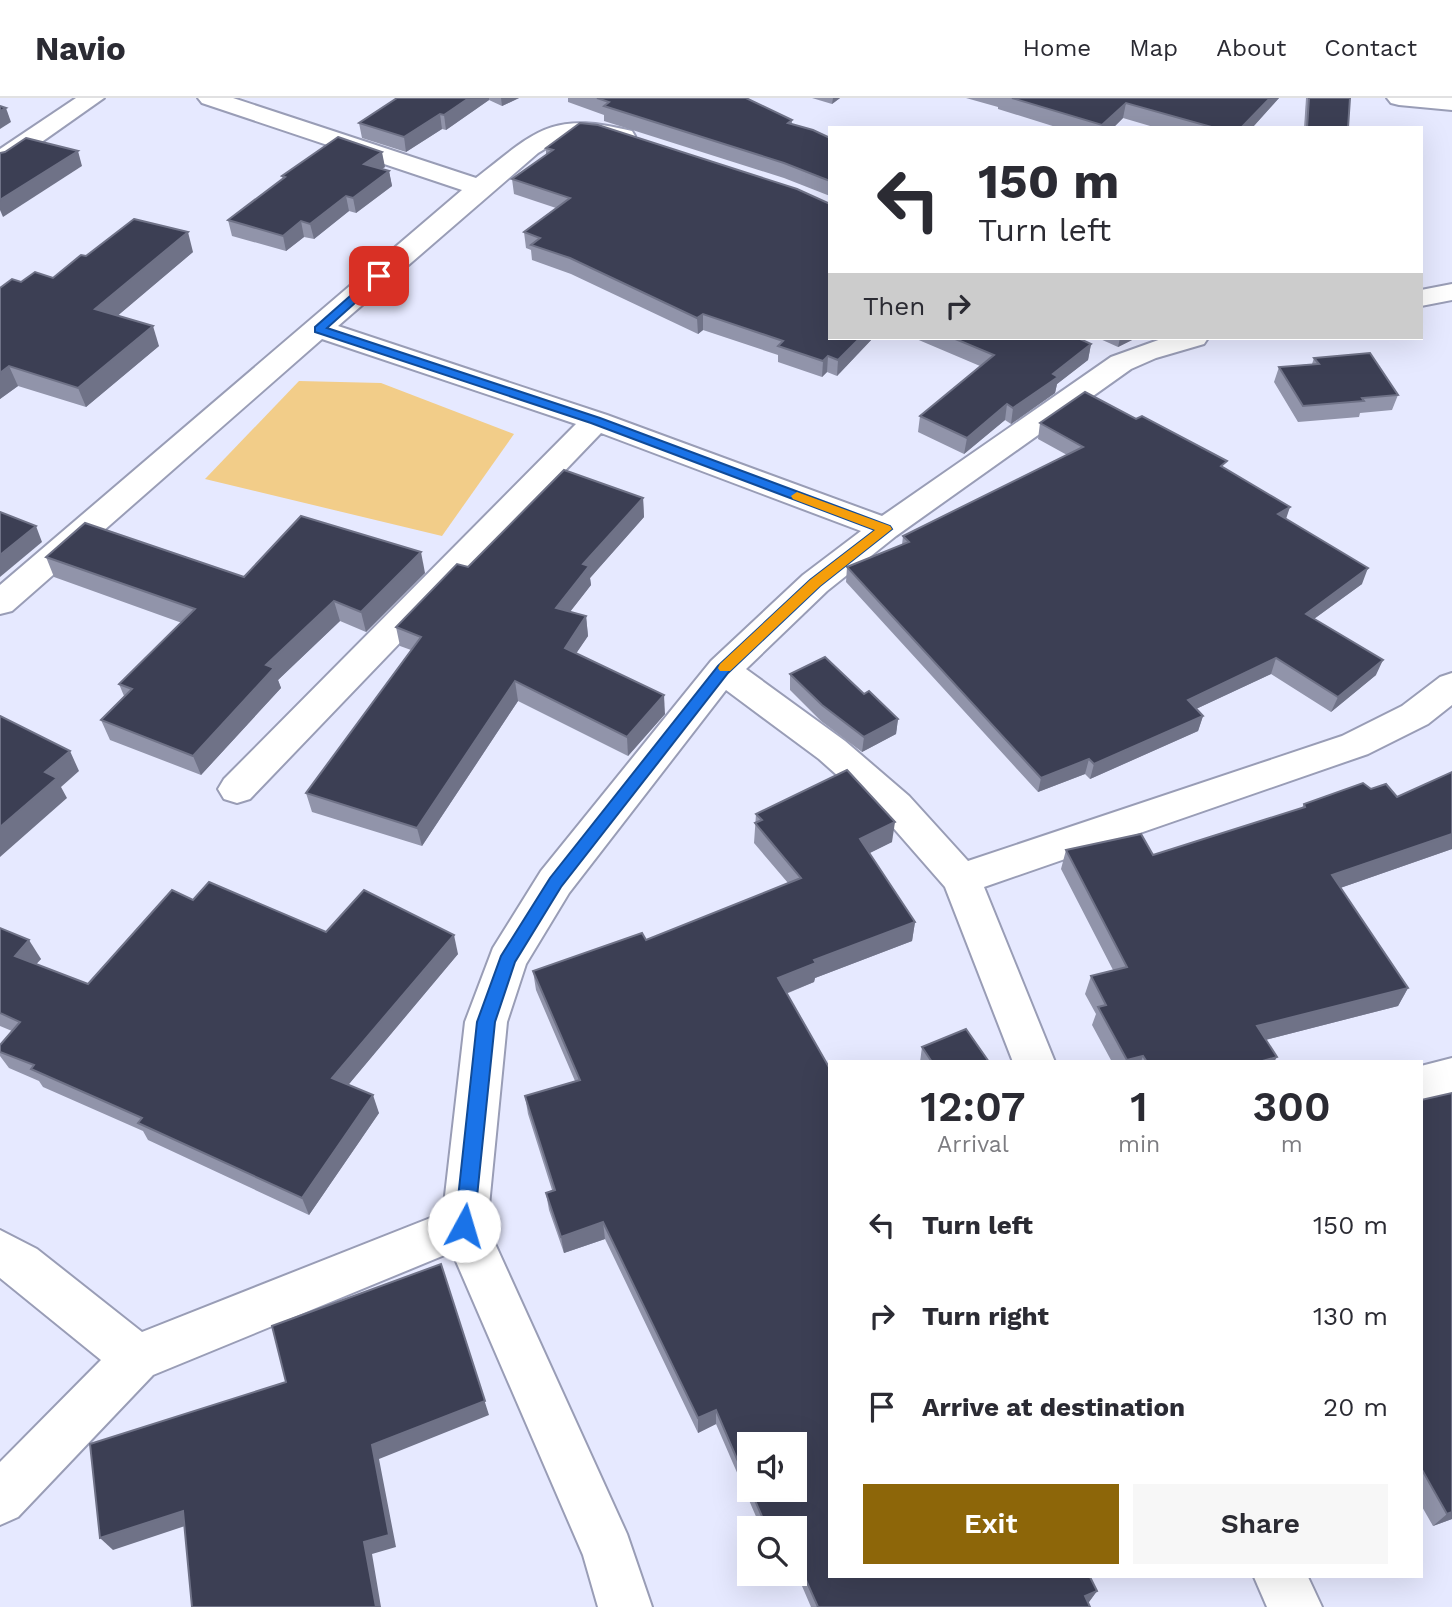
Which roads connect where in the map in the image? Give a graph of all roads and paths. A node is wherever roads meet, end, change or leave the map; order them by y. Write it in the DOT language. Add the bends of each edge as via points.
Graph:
graph roads {
  1 [pos="92,98"];
  2 [pos="210,98"];
  3 [pos="1399,98"];
  4 [pos="1452,103"];
  5 [pos="643,143"];
  6 [pos="0,160"];
  7 [pos="480,188"];
  8 [pos="1452,292"];
  9 [pos="1423,298"];
  10 [pos="319,329"];
  11 [pos="1185,340"];
  12 [pos="596,421"];
  13 [pos="885,529"];
  14 [pos="0,603"];
  15 [pos="723,670"];
  16 [pos="1452,685"];
  17 [pos="237,789"];
  18 [pos="961,879"];
  19 [pos="1033,1060"];
  20 [pos="1452,1077"];
  21 [pos="1423,1084"];
  22 [pos="464,1226"];
  23 [pos="0,1252"];
  24 [pos="136,1358"];
  25 [pos="0,1499"];
  26 [pos="1280,1578"];
  27 [pos="625,1607"];
  28 [pos="1295,1607"];
  1 -- 6 [label="street"];
  2 -- 7 [label="street"];
  3 -- 4 [label="street"];
  5 -- 7 [label="street" via="584,127 558,130"];
  7 -- 10 [label="street"];
  8 -- 9 [label="street"];
  10 -- 12 [label="street"];
  10 -- 14 [label="street"];
  11 -- 13 [label="street" via="1108,357"];
  12 -- 13 [label="street"];
  12 -- 17 [label="street"];
  13 -- 15 [label="street" via="815,583"];
  15 -- 18 [label="street" via="832,750 887,798"];
  15 -- 22 [label="street" via="555,882 507,960 486,1022"];
  16 -- 18 [label="street" via="1415,715 1355,745"];
  18 -- 19 [label="street"];
  20 -- 21 [label="street"];
  22 -- 24 [label="street"];
  22 -- 27 [label="street" via="608,1553"];
  23 -- 24 [label="street"];
  24 -- 25 [label="street"];
  26 -- 28 [label="street"];
}
